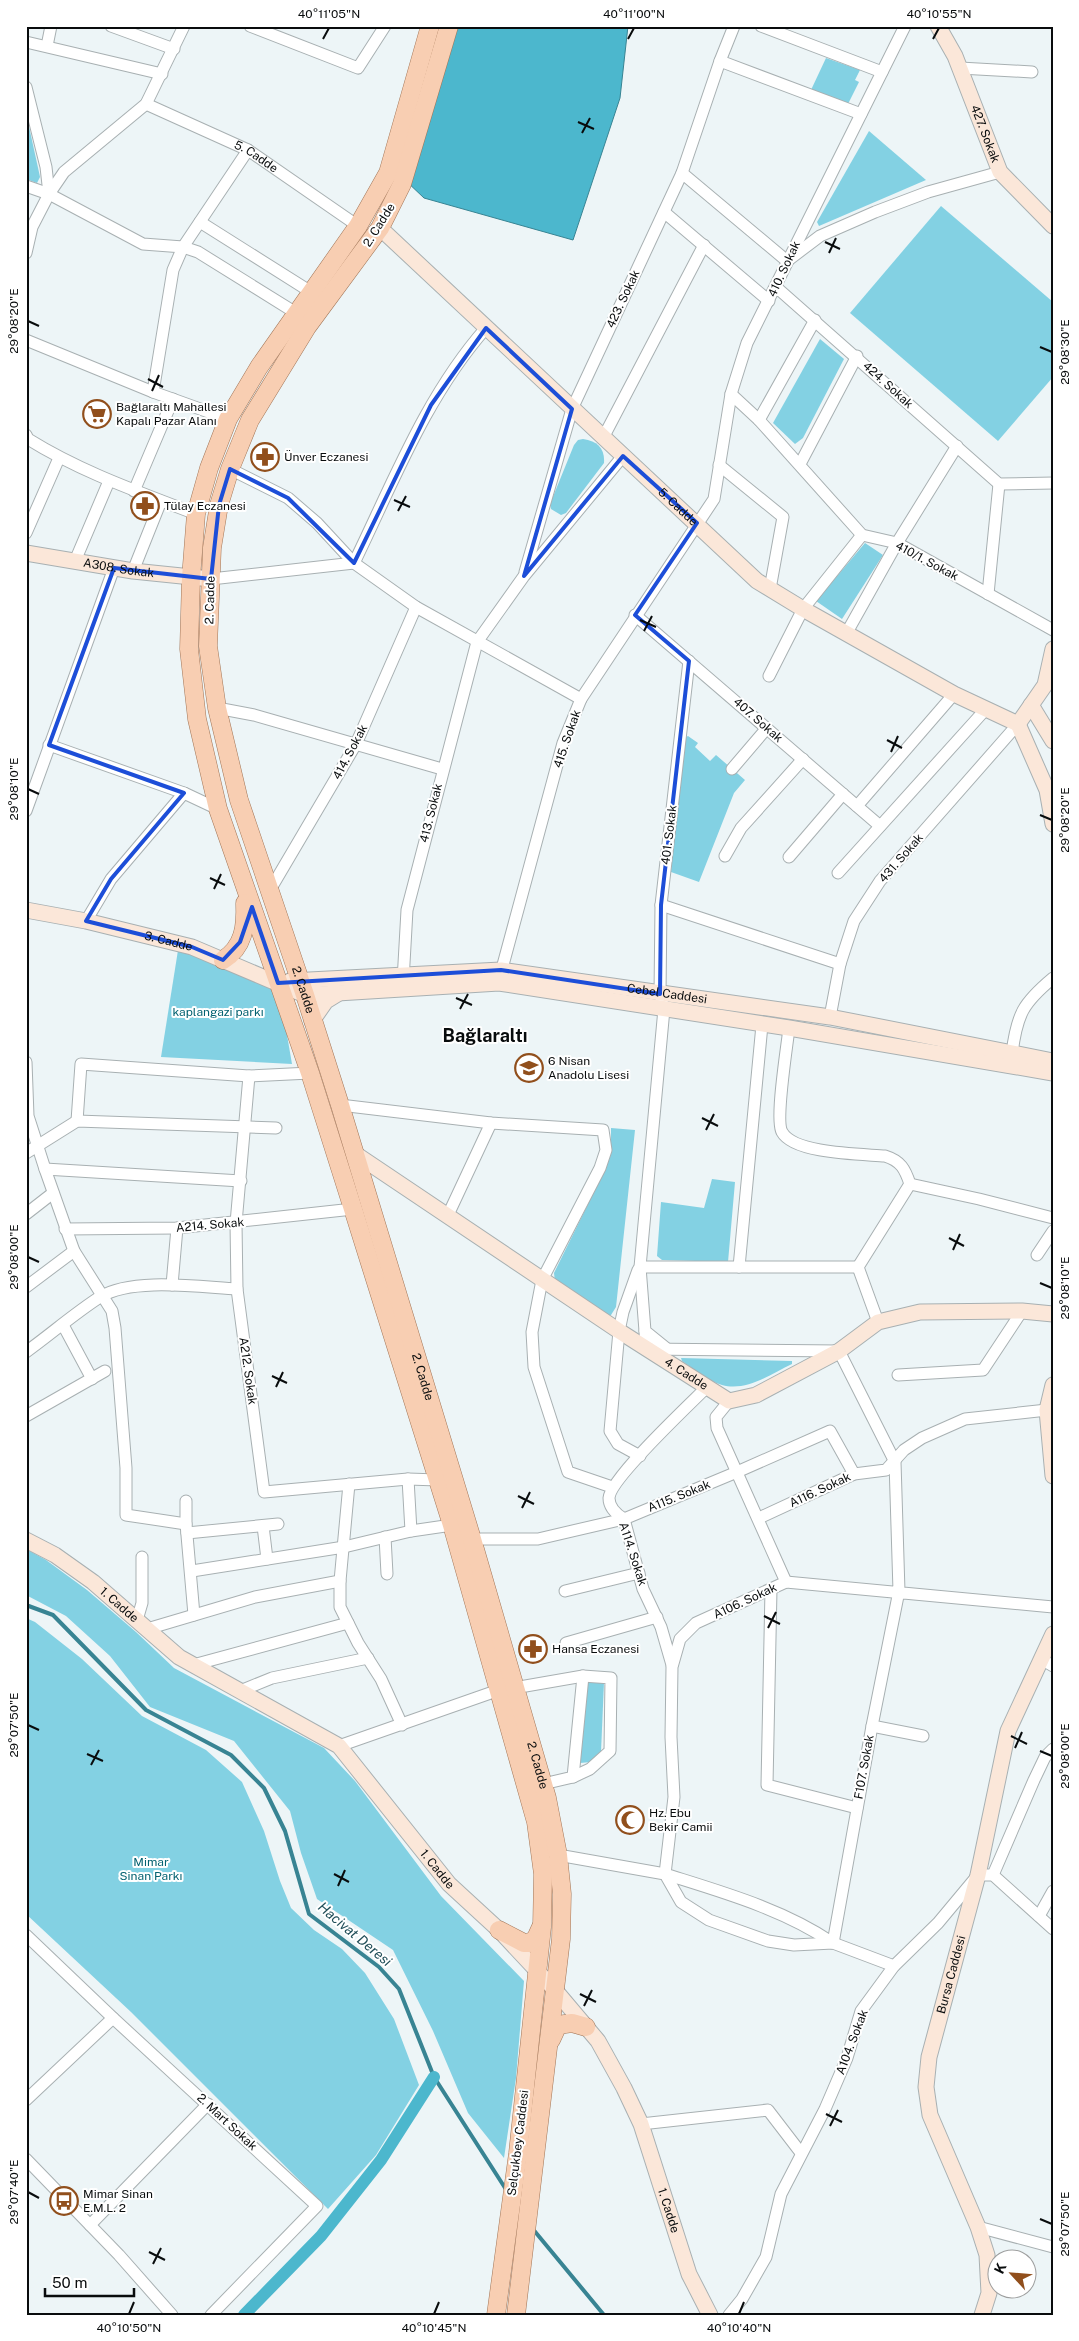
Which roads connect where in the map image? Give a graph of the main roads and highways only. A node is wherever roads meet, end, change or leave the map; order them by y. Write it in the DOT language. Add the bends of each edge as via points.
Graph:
graph roads {
  1 [pos="430,26"];
  2 [pos="449,26"];
  3 [pos="938,26"];
  4 [pos="1053,226"];
  5 [pos="380,228"];
  6 [pos="26,553"];
  7 [pos="191,578"];
  8 [pos="211,579"];
  9 [pos="1053,649"];
  10 [pos="1049,682"];
  11 [pos="1031,705"];
  12 [pos="1018,724"];
  13 [pos="1053,741"];
  14 [pos="1052,818"];
  15 [pos="244,884"];
  16 [pos="26,910"];
  17 [pos="223,960"];
  18 [pos="500,976"];
  19 [pos="403,981"];
  20 [pos="278,983"];
  21 [pos="303,987"];
  22 [pos="339,992"];
  23 [pos="780,1010"];
  24 [pos="312,1021"];
  25 [pos="784,1028"];
  26 [pos="1053,1061"];
  27 [pos="1053,1073"];
  28 [pos="354,1153"];
  29 [pos="1053,1314"];
  30 [pos="1053,1385"];
  31 [pos="1053,1476"];
  32 [pos="26,1540"];
  33 [pos="1053,1634"];
  34 [pos="1047,1663"];
  35 [pos="507,1689"];
  36 [pos="542,1926"];
  37 [pos="499,1930"];
  38 [pos="537,1970"];
  39 [pos="555,1990"];
  40 [pos="586,2028"];
  41 [pos="548,2050"];
  42 [pos="496,2315"];
  43 [pos="516,2315"];
  44 [pos="710,2315"];
  45 [pos="982,2315"];
  1 -- 7 [label="main road, 2. Cadde" via="388,174 375,200 259,367 228,419 196,514"];
  2 -- 5 [label="main road, 2. Cadde" via="402,184"];
  3 -- 4 [label="main road, 427. Sokak" via="960,68 1000,172"];
  5 -- 8 [label="main road, 2. Cadde" via="307,328 250,420 219,505"];
  5 -- 12 [label="main road, 5. Cadde" via="757,581 954,694"];
  6 -- 7 [label="main road, A308. Sokak"];
  7 -- 8 [label="main road, A308. Sokak"];
  7 -- 15 [label="main road, 2. Cadde" via="189,648 197,719 218,809"];
  8 -- 21 [label="main road, 2. Cadde" via="208,646 217,708 238,800"];
  9 -- 10 [label="main road"];
  10 -- 11 [label="main road"];
  11 -- 12 [label="main road"];
  11 -- 13 [label="main road"];
  12 -- 14 [label="main road" via="1047,790"];
  15 -- 17 [label="main road" via="245,928 233,954"];
  15 -- 20 [label="main road, 2. Cadde"];
  16 -- 17 [label="main road, 3. Cadde" via="192,947"];
  17 -- 20 [label="main road, 3. Cadde"];
  18 -- 19 [label="main road, Cebel Caddesi"];
  18 -- 23 [label="main road, Cebel Caddesi"];
  18 -- 25 [label="main road, Cebel Caddesi" via="664,1009"];
  19 -- 21 [label="main road, Cebel Caddesi"];
  19 -- 22 [label="main road, Cebel Caddesi"];
  20 -- 21 [label="main road, 3. Cadde"];
  20 -- 35 [label="main road, 2. Cadde" via="310,1073"];
  21 -- 22 [label="main road, Cebel Caddesi"];
  21 -- 24 [label="main road, 2. Cadde"];
  22 -- 24 [label="main road" via="326,1001"];
  23 -- 25 [label="main road"];
  23 -- 26 [label="main road, Cebel Caddesi"];
  24 -- 28 [label="main road, 2. Cadde"];
  25 -- 27 [label="main road, Cebel Caddesi"];
  28 -- 29 [label="main road, 4. Cadde" via="729,1401 756,1395 839,1351 878,1322 920,1312 1022,1311"];
  28 -- 35 [label="main road, 2. Cadde" via="472,1539"];
  30 -- 31 [label="main road" via="1047,1410"];
  32 -- 37 [label="main road, 1. Cadde" via="93,1582 179,1657 339,1746 448,1884"];
  33 -- 34 [label="main road, Bursa Caddesi"];
  34 -- 45 [label="main road, Bursa Caddesi" via="1008,1731 985,1875 929,2057 926,2087 930,2115 987,2255 989,2293"];
  35 -- 36 [label="main road, 2. Cadde" via="536,1822 543,1874"];
  35 -- 39 [label="main road, 2. Cadde" via="543,1784 558,1855 562,1894"];
  36 -- 37 [label="main road" via="530,1943"];
  36 -- 38 [label="main road, 2. Cadde"];
  37 -- 38 [label="main road, 1. Cadde"];
  38 -- 39 [label="main road, 1. Cadde"];
  38 -- 42 [label="main road, Selçukbey Caddesi" via="518,2153"];
  39 -- 40 [label="main road, 1. Cadde"];
  39 -- 41 [label="main road, Selçukbey Caddesi"];
  40 -- 41 [label="main road" via="572,2023 558,2025"];
  40 -- 44 [label="main road, 1. Cadde" via="598,2042 641,2124 689,2274"];
  41 -- 43 [label="main road, Selçukbey Caddesi"];
}
